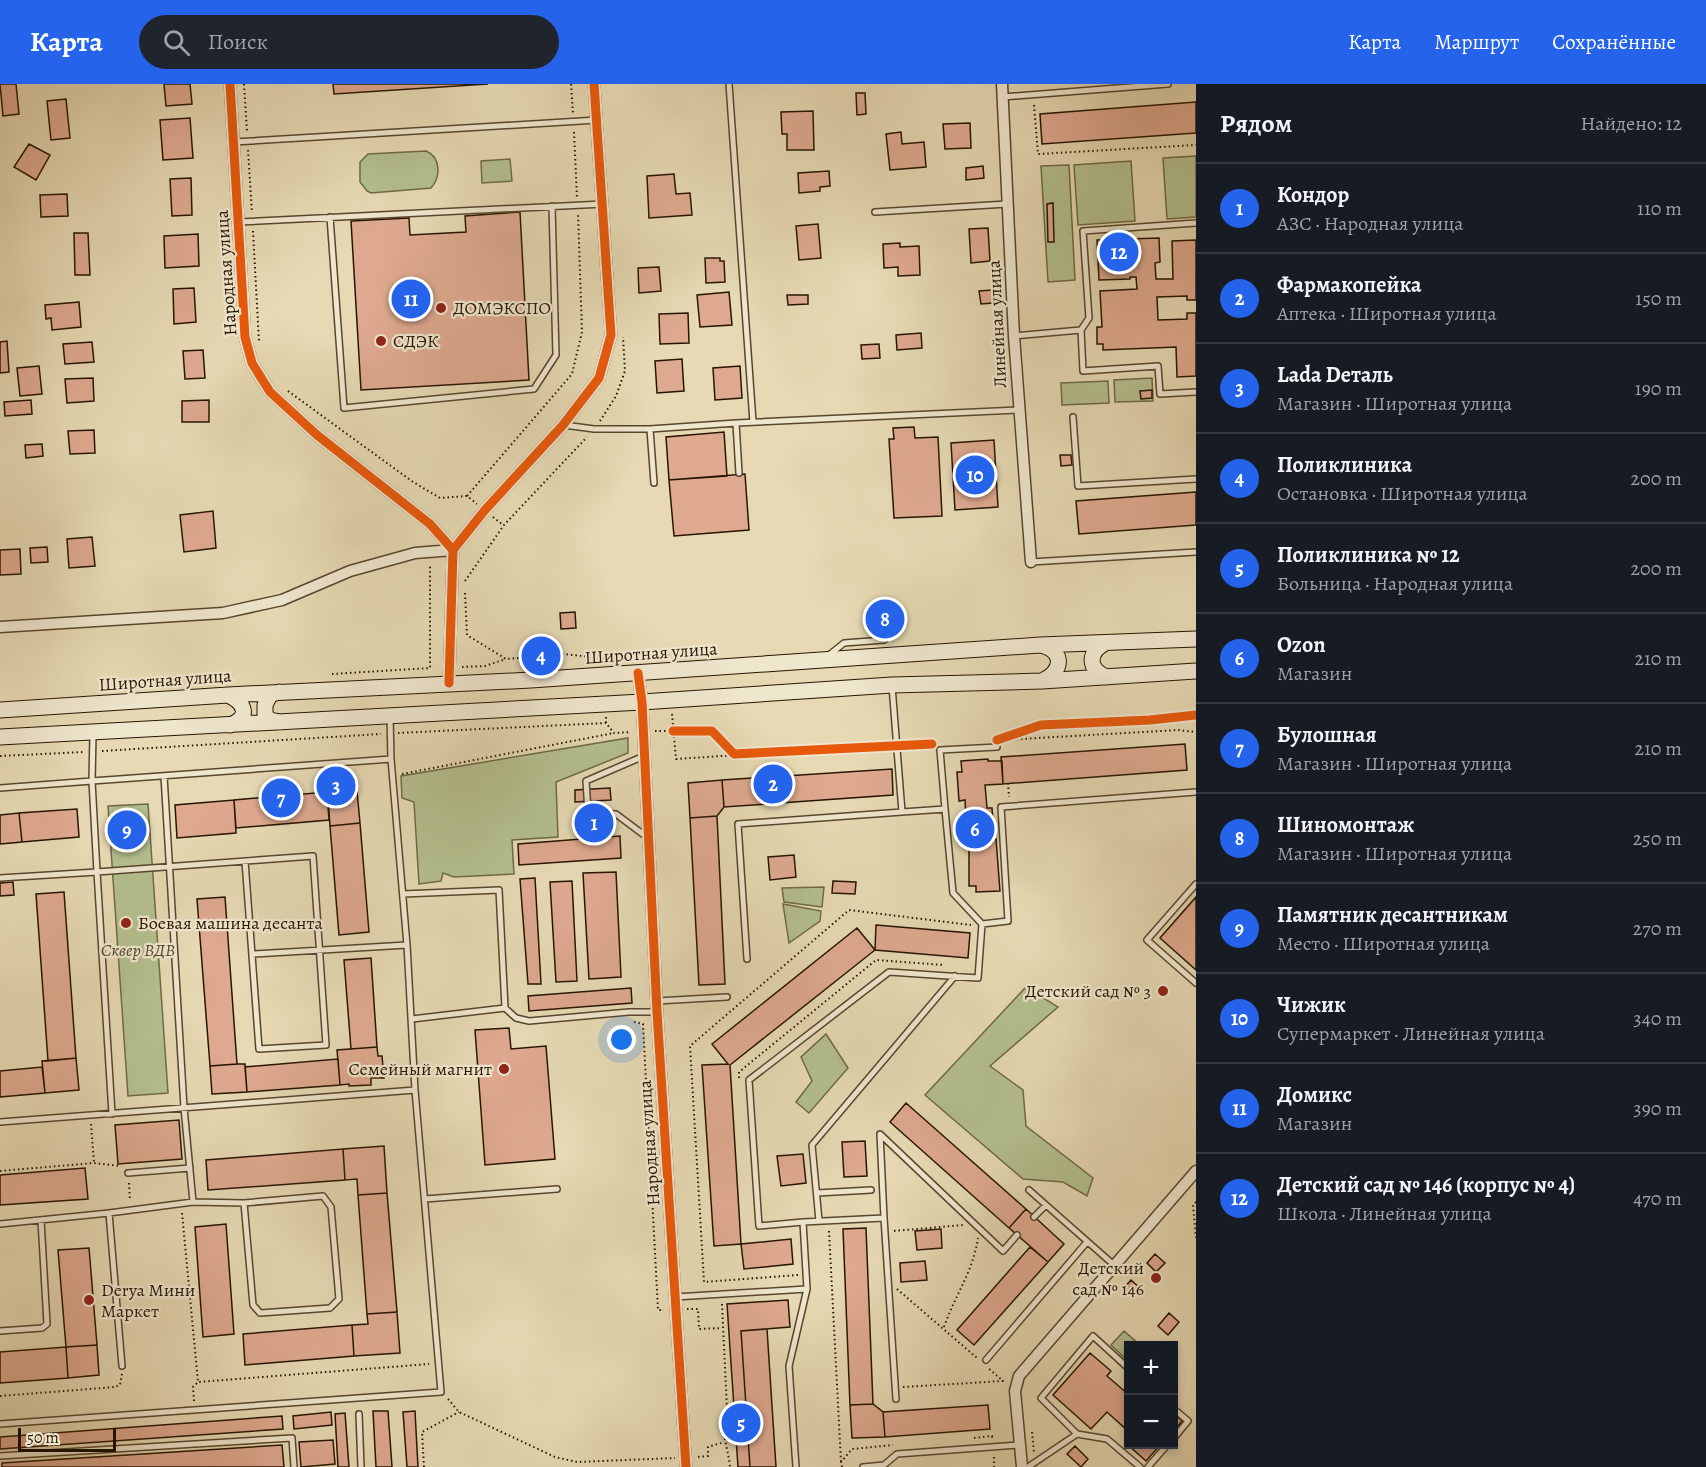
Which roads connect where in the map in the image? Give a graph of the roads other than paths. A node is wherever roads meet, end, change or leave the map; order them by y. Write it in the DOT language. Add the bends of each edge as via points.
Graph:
graph roads {
  1 [pos="230,84"];
  2 [pos="594,84"];
  3 [pos="729,84"];
  4 [pos="1002,84"];
  5 [pos="1168,84"];
  6 [pos="1003,97"];
  7 [pos="597,120"];
  8 [pos="234,142"];
  9 [pos="603,204"];
  10 [pos="1007,204"];
  11 [pos="552,206"];
  12 [pos="875,212"];
  13 [pos="330,217"];
  14 [pos="239,222"];
  15 [pos="1196,223"];
  16 [pos="1081,330"];
  17 [pos="1014,336"];
  18 [pos="1196,392"];
  19 [pos="1019,410"];
  20 [pos="1073,417"];
  21 [pos="753,422"];
  22 [pos="736,423"];
  23 [pos="563,425"];
  24 [pos="650,429"];
  25 [pos="739,473"];
  26 [pos="1196,479"];
  27 [pos="654,483"];
  28 [pos="453,550"];
  29 [pos="1196,552"];
  30 [pos="1031,562"];
  31 [pos="0,627"];
  32 [pos="892,632"];
  33 [pos="1196,639"];
  34 [pos="1105,643"];
  35 [pos="1040,645"];
  36 [pos="823,661"];
  37 [pos="1196,671"];
  38 [pos="638,673"];
  39 [pos="450,675"];
  40 [pos="1107,677"];
  41 [pos="1042,681"];
  42 [pos="892,685"];
  43 [pos="279,692"];
  44 [pos="228,695"];
  45 [pos="642,702"];
  46 [pos="0,710"];
  47 [pos="389,715"];
  48 [pos="281,722"];
  49 [pos="230,725"];
  50 [pos="93,731"];
  51 [pos="0,737"];
  52 [pos="997,743"];
  53 [pos="644,756"];
  54 [pos="391,759"];
  55 [pos="164,776"];
  56 [pos="92,781"];
  57 [pos="0,788"];
  58 [pos="1196,792"];
  59 [pos="945,809"];
  60 [pos="902,812"];
  61 [pos="648,838"];
  62 [pos="245,861"];
  63 [pos="170,867"];
  64 [pos="98,872"];
  65 [pos="0,878"];
  66 [pos="1196,884"];
  67 [pos="403,894"];
  68 [pos="979,925"];
  69 [pos="407,945"];
  70 [pos="320,951"];
  71 [pos="252,954"];
  72 [pos="747,958"];
  73 [pos="955,976"];
  74 [pos="1196,983"];
  75 [pos="727,997"];
  76 [pos="657,1006"];
  77 [pos="505,1008"];
  78 [pos="412,1019"];
  79 [pos="415,1090"];
  80 [pos="184,1108"];
  81 [pos="112,1114"];
  82 [pos="0,1122"];
  83 [pos="190,1167"];
  84 [pos="1196,1171"];
  85 [pos="128,1173"];
  86 [pos="557,1189"];
  87 [pos="871,1190"];
  88 [pos="1029,1191"];
  89 [pos="817,1193"];
  90 [pos="425,1199"];
  91 [pos="193,1202"];
  92 [pos="244,1203"];
  93 [pos="1046,1205"];
  94 [pos="109,1213"];
  95 [pos="1034,1217"];
  96 [pos="884,1218"];
  97 [pos="41,1220"];
  98 [pos="819,1221"];
  99 [pos="803,1222"];
  100 [pos="0,1224"];
  101 [pos="1017,1235"];
  102 [pos="1087,1242"];
  103 [pos="1114,1265"];
  104 [pos="807,1289"];
  105 [pos="675,1297"];
  106 [pos="0,1331"];
  107 [pos="986,1360"];
  108 [pos="1124,1364"];
  109 [pos="122,1366"];
  110 [pos="896,1399"];
  111 [pos="1178,1412"];
  112 [pos="358,1414"];
  113 [pos="0,1424"];
  114 [pos="1178,1432"];
  115 [pos="1077,1434"];
  116 [pos="1020,1445"];
  117 [pos="1163,1449"];
  118 [pos="0,1456"];
  119 [pos="685,1462"];
  120 [pos="294,1467"];
  121 [pos="362,1467"];
  122 [pos="796,1467"];
  123 [pos="863,1467"];
  124 [pos="1022,1467"];
  125 [pos="1028,1467"];
  126 [pos="1140,1467"];
  127 [pos="1148,1467"];
  1 -- 8 [label="street, Народная улица"];
  2 -- 7 [label="street"];
  3 -- 21 [label="lane"];
  4 -- 6 [label="street, Линейная улица"];
  5 -- 6 [label="lane"];
  6 -- 10 [label="street, Линейная улица"];
  7 -- 8 [label="lane"];
  7 -- 9 [label="street"];
  8 -- 14 [label="street, Народная улица"];
  9 -- 11 [label="lane"];
  9 -- 23 [label="street" via="611,335 599,378"];
  10 -- 12 [label="lane"];
  10 -- 17 [label="street, Линейная улица"];
  11 -- 13 [label="lane"];
  11 -- 13 [label="lane" via="556,355 534,389 344,408"];
  13 -- 14 [label="lane"];
  14 -- 28 [label="street, Народная улица" via="245,337 252,363 270,393 430,524"];
  15 -- 16 [label="lane" via="1083,231 1089,318"];
  16 -- 17 [label="lane"];
  16 -- 18 [label="lane" via="1083,371 1158,366 1160,394"];
  17 -- 19 [label="street, Линейная улица"];
  19 -- 21 [label="lane"];
  19 -- 30 [label="street, Линейная улица"];
  20 -- 26 [label="lane" via="1078,486"];
  21 -- 22 [label="lane"];
  22 -- 24 [label="lane"];
  22 -- 25 [label="lane"];
  23 -- 24 [label="lane"];
  23 -- 28 [label="street"];
  24 -- 27 [label="lane"];
  28 -- 31 [label="street" via="393,559 350,571 282,600 223,614"];
  28 -- 39 [label="street"];
  29 -- 30 [label="lane"];
  32 -- 36 [label="lane" via="884,640 844,643"];
  33 -- 34 [label="main road, Широтная улица"];
  34 -- 35 [label="main road, Широтная улица"];
  34 -- 40 [label="main road" via="1092,656 1098,674"];
  35 -- 36 [label="main road, Широтная улица"];
  35 -- 41 [label="main road" via="1051,648 1058,656 1059,667 1053,677"];
  36 -- 38 [label="main road, Широтная улица"];
  37 -- 40 [label="main road"];
  38 -- 39 [label="main road, Широтная улица" via="531,680"];
  38 -- 45 [label="street, Народная улица"];
  39 -- 43 [label="main road, Широтная улица"];
  40 -- 41 [label="main road"];
  41 -- 42 [label="main road"];
  42 -- 45 [label="main road"];
  42 -- 60 [label="lane"];
  43 -- 44 [label="main road, Широтная улица"];
  43 -- 48 [label="main road" via="270,695 264,705 265,715"];
  44 -- 46 [label="main road, Широтная улица"];
  44 -- 49 [label="main road" via="237,699 243,717"];
  45 -- 47 [label="main road"];
  45 -- 53 [label="street, Народная улица"];
  47 -- 48 [label="main road"];
  47 -- 54 [label="lane"];
  48 -- 49 [label="main road"];
  49 -- 50 [label="main road"];
  50 -- 51 [label="main road"];
  50 -- 56 [label="lane"];
  52 -- 59 [label="lane" via="940,750"];
  53 -- 61 [label="street, Народная улица"];
  53 -- 61 [label="lane" via="586,781 588,813 616,814"];
  54 -- 55 [label="lane"];
  54 -- 67 [label="lane"];
  55 -- 56 [label="lane"];
  55 -- 63 [label="lane"];
  56 -- 57 [label="lane"];
  56 -- 64 [label="lane"];
  58 -- 68 [label="lane" via="1001,807 1008,921"];
  59 -- 60 [label="lane"];
  59 -- 68 [label="lane" via="952,893"];
  60 -- 72 [label="lane" via="738,824"];
  61 -- 76 [label="street, Народная улица"];
  62 -- 63 [label="lane"];
  62 -- 70 [label="lane" via="313,856"];
  62 -- 71 [label="lane"];
  63 -- 64 [label="lane"];
  63 -- 80 [label="lane"];
  64 -- 65 [label="lane"];
  64 -- 81 [label="lane"];
  66 -- 74 [label="lane" via="1147,940"];
  67 -- 69 [label="lane"];
  67 -- 77 [label="lane" via="500,890"];
  68 -- 73 [label="lane" via="978,978"];
  69 -- 70 [label="lane"];
  69 -- 78 [label="lane"];
  70 -- 71 [label="lane"];
  70 -- 71 [label="lane" via="326,1045 259,1049"];
  73 -- 89 [label="lane" via="812,1145"];
  73 -- 99 [label="lane" via="889,972 749,1080 759,1226"];
  75 -- 76 [label="lane"];
  76 -- 77 [label="lane" via="529,1021 516,1018"];
  76 -- 105 [label="street, Народная улица"];
  77 -- 78 [label="lane"];
  78 -- 79 [label="lane"];
  79 -- 80 [label="lane"];
  79 -- 90 [label="lane"];
  80 -- 81 [label="lane"];
  80 -- 83 [label="lane"];
  81 -- 82 [label="lane"];
  83 -- 85 [label="lane"];
  83 -- 91 [label="lane"];
  84 -- 103 [label="street"];
  86 -- 90 [label="lane"];
  87 -- 89 [label="lane"];
  88 -- 93 [label="lane"];
  89 -- 98 [label="lane"];
  90 -- 113 [label="lane" via="441,1392"];
  91 -- 92 [label="lane"];
  91 -- 94 [label="lane"];
  92 -- 92 [label="lane" via="323,1196 329,1202 339,1299 336,1304 330,1308 260,1313 256,1310"];
  93 -- 95 [label="lane"];
  93 -- 102 [label="lane"];
  94 -- 97 [label="lane"];
  94 -- 109 [label="lane"];
  96 -- 98 [label="lane"];
  96 -- 101 [label="lane" via="880,1134 1003,1251"];
  96 -- 110 [label="lane"];
  97 -- 100 [label="lane"];
  97 -- 106 [label="lane" via="46,1324 42,1328"];
  98 -- 99 [label="lane"];
  99 -- 104 [label="lane"];
  102 -- 103 [label="lane"];
  102 -- 107 [label="lane"];
  103 -- 116 [label="street" via="1019,1376 1015,1391"];
  104 -- 105 [label="lane"];
  104 -- 122 [label="lane" via="789,1366"];
  105 -- 119 [label="street, Народная улица"];
  108 -- 115 [label="lane" via="1093,1336 1041,1398"];
  111 -- 114 [label="lane" via="1188,1421"];
  112 -- 121 [label="lane"];
  115 -- 125 [label="lane"];
  115 -- 126 [label="lane" via="1107,1439"];
  116 -- 123 [label="lane" via="897,1454 884,1465"];
  116 -- 124 [label="street"];
  117 -- 127 [label="lane"];
  118 -- 120 [label="lane" via="292,1438"];
}
